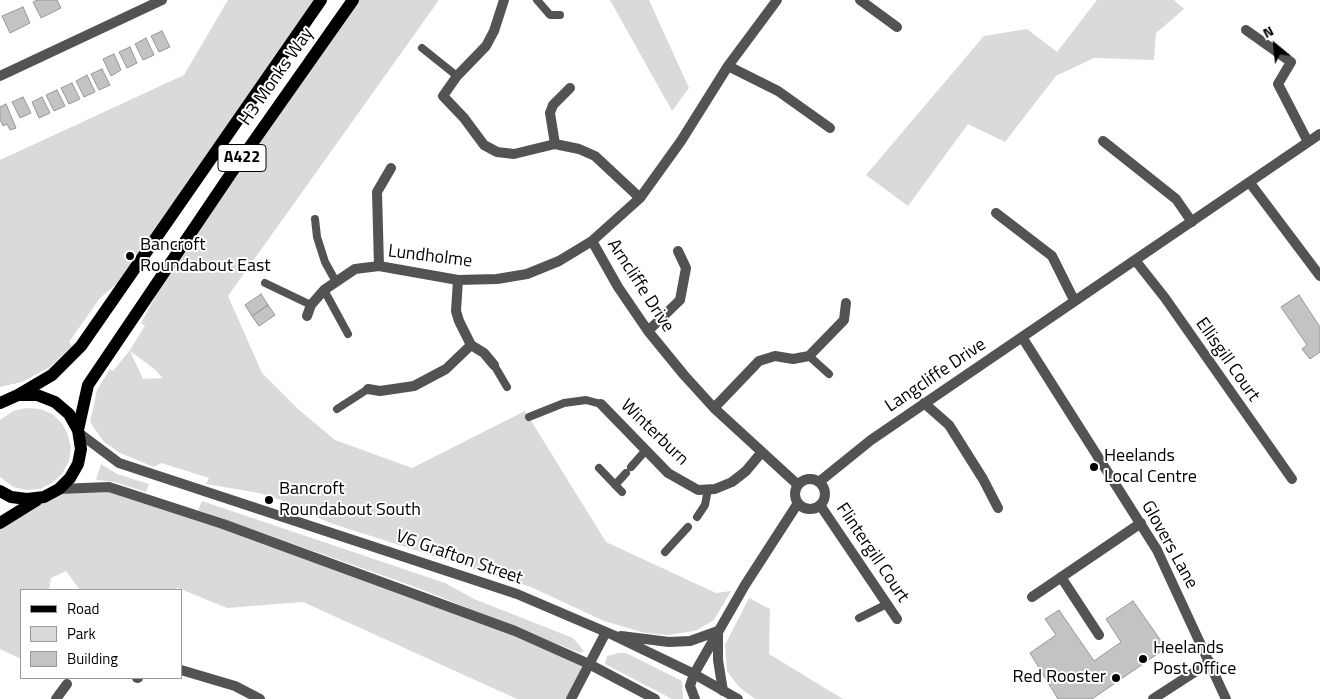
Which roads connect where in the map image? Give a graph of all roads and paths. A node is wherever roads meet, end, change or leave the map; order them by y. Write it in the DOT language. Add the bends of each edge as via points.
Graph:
graph roads {
  1 [pos="162,0"];
  2 [pos="321,0"];
  3 [pos="353,0"];
  4 [pos="504,0"];
  5 [pos="537,0"];
  6 [pos="777,0"];
  7 [pos="867,2"];
  8 [pos="560,15"];
  9 [pos="896,27"];
  10 [pos="1246,30"];
  11 [pos="422,48"];
  12 [pos="728,66"];
  13 [pos="0,76"];
  14 [pos="457,76"];
  15 [pos="570,88"];
  16 [pos="830,128"];
  17 [pos="1320,134"];
  18 [pos="1102,141"];
  19 [pos="1308,142"];
  20 [pos="555,144"];
  21 [pos="391,168"];
  22 [pos="1250,183"];
  23 [pos="640,198"];
  24 [pos="996,213"];
  25 [pos="315,218"];
  26 [pos="1192,222"];
  27 [pos="592,241"];
  28 [pos="678,251"];
  29 [pos="1135,260"];
  30 [pos="379,266"];
  31 [pos="1320,276"];
  32 [pos="336,280"];
  33 [pos="458,280"];
  34 [pos="265,283"];
  35 [pos="324,290"];
  36 [pos="1074,300"];
  37 [pos="846,303"];
  38 [pos="311,305"];
  39 [pos="306,316"];
  40 [pos="648,331"];
  41 [pos="348,334"];
  42 [pos="1022,337"];
  43 [pos="471,345"];
  44 [pos="810,356"];
  45 [pos="494,365"];
  46 [pos="829,374"];
  47 [pos="507,387"];
  48 [pos="368,389"];
  49 [pos="7,399"];
  50 [pos="924,403"];
  51 [pos="600,404"];
  52 [pos="714,408"];
  53 [pos="337,409"];
  54 [pos="529,417"];
  55 [pos="78,432"];
  56 [pos="646,450"];
  57 [pos="761,453"];
  58 [pos="599,468"];
  59 [pos="1292,479"];
  60 [pos="819,482"];
  61 [pos="615,485"];
  62 [pos="798,485"];
  63 [pos="59,489"];
  64 [pos="708,489"];
  65 [pos="0,491"];
  66 [pos="622,492"];
  67 [pos="44,497"];
  68 [pos="798,503"];
  69 [pos="820,505"];
  70 [pos="998,508"];
  71 [pos="697,517"];
  72 [pos="0,523"];
  73 [pos="1141,523"];
  74 [pos="688,527"];
  75 [pos="664,552"];
  76 [pos="1061,577"];
  77 [pos="1032,597"];
  78 [pos="887,604"];
  79 [pos="859,618"];
  80 [pos="897,619"];
  81 [pos="718,631"];
  82 [pos="609,633"];
  83 [pos="1099,635"];
  84 [pos="1210,662"];
  85 [pos="589,664"];
  86 [pos="182,670"];
  87 [pos="694,674"];
  88 [pos="67,684"];
  89 [pos="723,691"];
  90 [pos="56,699"];
  91 [pos="260,699"];
  92 [pos="571,699"];
  93 [pos="655,699"];
  94 [pos="695,699"];
  95 [pos="738,699"];
  96 [pos="1153,699"];
  97 [pos="1226,699"];
  1 -- 13 [label="street"];
  2 -- 49 [label="main road, H3 Monks Way / A422" via="81,346 52,375"];
  3 -- 55 [label="main road, H3 Monks Way / A422" via="88,385"];
  4 -- 14 [label="street" via="490,38"];
  5 -- 8 [label="lane" via="550,15"];
  6 -- 12 [label="street, Arncliffe Drive"];
  7 -- 9 [label="street"];
  10 -- 19 [label="street" via="1290,62 1278,84"];
  11 -- 14 [label="lane"];
  12 -- 16 [label="street" via="778,90"];
  12 -- 23 [label="street, Arncliffe Drive"];
  14 -- 20 [label="street" via="443,96 484,145 497,152 514,154"];
  15 -- 20 [label="street" via="553,105 550,113"];
  17 -- 19 [label="street, Langcliffe Drive"];
  18 -- 26 [label="street" via="1176,199"];
  19 -- 22 [label="street, Langcliffe Drive"];
  20 -- 23 [label="street" via="595,156"];
  21 -- 30 [label="street" via="377,192"];
  22 -- 26 [label="street, Langcliffe Drive"];
  22 -- 31 [label="street"];
  23 -- 27 [label="street, Arncliffe Drive"];
  24 -- 36 [label="street" via="1052,256"];
  25 -- 32 [label="lane" via="317,237"];
  26 -- 29 [label="street, Langcliffe Drive"];
  27 -- 33 [label="street, Lundholme" via="559,261 527,274"];
  27 -- 40 [label="street, Arncliffe Drive"];
  28 -- 40 [label="street" via="686,268 680,300"];
  29 -- 36 [label="street, Langcliffe Drive"];
  29 -- 59 [label="street, Ellisgill Court"];
  30 -- 32 [label="street, Lundholme" via="355,269"];
  30 -- 33 [label="street, Lundholme"];
  32 -- 35 [label="street, Lundholme"];
  33 -- 43 [label="street" via="456,311"];
  34 -- 38 [label="lane"];
  35 -- 38 [label="street, Lundholme"];
  35 -- 41 [label="lane"];
  36 -- 42 [label="street, Langcliffe Drive"];
  37 -- 44 [label="street" via="844,320"];
  38 -- 39 [label="street, Lundholme"];
  40 -- 52 [label="street, Arncliffe Drive"];
  42 -- 50 [label="street, Langcliffe Drive"];
  42 -- 73 [label="street, Glovers Lane"];
  43 -- 45 [label="street"];
  43 -- 48 [label="street" via="446,369 414,386 380,391"];
  44 -- 46 [label="lane"];
  44 -- 52 [label="street" via="794,359 775,356 759,361"];
  45 -- 47 [label="lane"];
  48 -- 53 [label="lane"];
  49 -- 55 [label="main road, A422" via="37,395 55,402 69,414"];
  50 -- 60 [label="street, Langcliffe Drive" via="870,440"];
  50 -- 70 [label="street" via="949,425"];
  51 -- 54 [label="lane" via="586,400 564,403"];
  51 -- 56 [label="street, Winterburn"];
  52 -- 57 [label="street, Arncliffe Drive"];
  55 -- 63 [label="main road, A422" via="81,449 78,464"];
  55 -- 82 [label="street, V6 Grafton Street" via="119,462 153,475 517,594"];
  56 -- 61 [label="lane"];
  56 -- 64 [label="street, Winterburn" via="668,473 698,490"];
  57 -- 62 [label="street, Arncliffe Drive"];
  57 -- 64 [label="street" via="732,482"];
  58 -- 61 [label="lane"];
  60 -- 62 [label="street" via="810,479"];
  60 -- 69 [label="street" via="825,494"];
  61 -- 66 [label="lane"];
  62 -- 68 [label="street" via="795,494"];
  63 -- 67 [label="main road, A422"];
  63 -- 85 [label="street" via="109,487 146,498 470,614"];
  64 -- 71 [label="lane" via="705,505"];
  65 -- 67 [label="main road, A422" via="11,497"];
  67 -- 72 [label="main road, A422"];
  68 -- 69 [label="street" via="810,509"];
  68 -- 81 [label="street"];
  69 -- 78 [label="street, Flintergill Court"];
  73 -- 76 [label="street"];
  73 -- 84 [label="street, Glovers Lane" via="1158,550"];
  74 -- 75 [label="lane"];
  76 -- 77 [label="street"];
  76 -- 83 [label="street"];
  78 -- 79 [label="lane"];
  78 -- 80 [label="street, Flintergill Court"];
  81 -- 82 [label="street" via="690,641 669,642"];
  81 -- 87 [label="street"];
  81 -- 89 [label="street"];
  82 -- 85 [label="street"];
  82 -- 87 [label="street, V6 Grafton Street"];
  84 -- 96 [label="street"];
  84 -- 97 [label="street, Glovers Lane"];
  85 -- 92 [label="street"];
  85 -- 93 [label="street"];
  86 -- 91 [label="street" via="235,686"];
  87 -- 89 [label="street, V6 Grafton Street"];
  87 -- 94 [label="street" via="690,686"];
  88 -- 90 [label="street"];
  89 -- 95 [label="street, V6 Grafton Street"];
}
